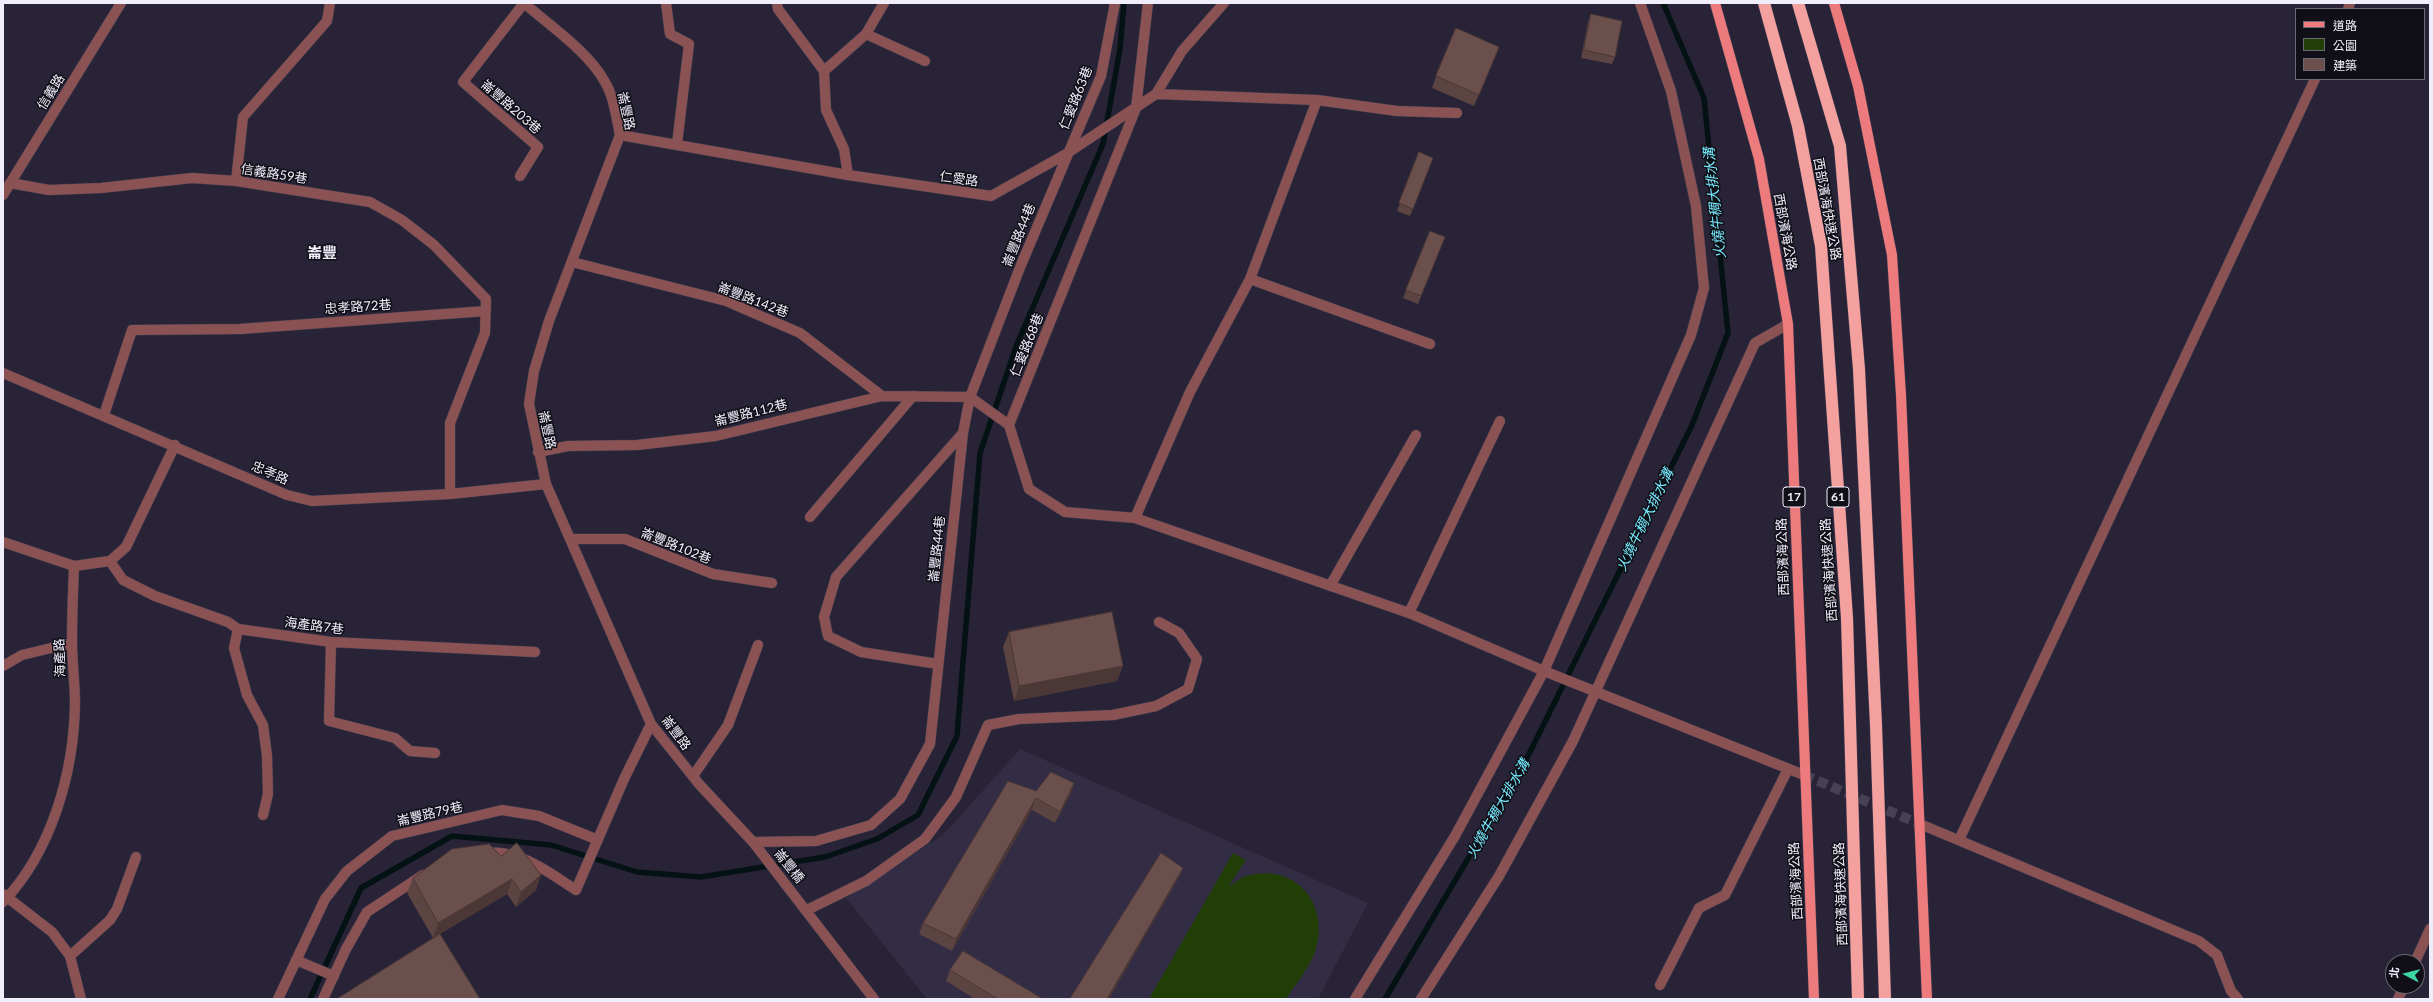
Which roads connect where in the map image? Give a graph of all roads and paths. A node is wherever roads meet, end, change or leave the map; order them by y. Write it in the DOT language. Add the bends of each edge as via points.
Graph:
graph roads {
  1 [pos="121,3"];
  2 [pos="330,3"];
  3 [pos="524,3"];
  4 [pos="666,3"];
  5 [pos="777,3"];
  6 [pos="884,3"];
  7 [pos="1115,3"];
  8 [pos="1148,3"];
  9 [pos="1224,3"];
  10 [pos="1640,3"];
  11 [pos="1715,3"];
  12 [pos="1764,3"];
  13 [pos="1798,3"];
  14 [pos="1834,3"];
  15 [pos="866,34"];
  16 [pos="925,61"];
  17 [pos="824,70"];
  18 [pos="2315,80"];
  19 [pos="1156,94"];
  20 [pos="1317,100"];
  21 [pos="1136,108"];
  22 [pos="1457,113"];
  23 [pos="620,135"];
  24 [pos="677,144"];
  25 [pos="1066,154"];
  26 [pos="848,174"];
  27 [pos="520,176"];
  28 [pos="236,181"];
  29 [pos="10,183"];
  30 [pos="3,195"];
  31 [pos="572,262"];
  32 [pos="1250,279"];
  33 [pos="486,310"];
  34 [pos="1788,324"];
  35 [pos="1430,344"];
  36 [pos="3,373"];
  37 [pos="882,396"];
  38 [pos="913,396"];
  39 [pos="970,397"];
  40 [pos="104,416"];
  41 [pos="1500,421"];
  42 [pos="1009,425"];
  43 [pos="963,433"];
  44 [pos="1416,435"];
  45 [pos="175,445"];
  46 [pos="538,452"];
  47 [pos="546,484"];
  48 [pos="450,494"];
  49 [pos="810,517"];
  50 [pos="1135,518"];
  51 [pos="570,539"];
  52 [pos="3,542"];
  53 [pos="110,561"];
  54 [pos="74,566"];
  55 [pos="772,583"];
  56 [pos="1330,586"];
  57 [pos="1409,613"];
  58 [pos="1159,622"];
  59 [pos="238,629"];
  60 [pos="331,642"];
  61 [pos="72,643"];
  62 [pos="758,645"];
  63 [pos="535,652"];
  64 [pos="938,664"];
  65 [pos="3,666"];
  66 [pos="1544,671"];
  67 [pos="1597,692"];
  68 [pos="651,724"];
  69 [pos="435,753"];
  70 [pos="1788,769"];
  71 [pos="1804,775"];
  72 [pos="693,776"];
  73 [pos="263,815"];
  74 [pos="1920,824"];
  75 [pos="598,840"];
  76 [pos="1959,840"];
  77 [pos="753,842"];
  78 [pos="761,852"];
  79 [pos="475,854"];
  80 [pos="136,857"];
  81 [pos="435,869"];
  82 [pos="5,897"];
  83 [pos="807,910"];
  84 [pos="2430,929"];
  85 [pos="2419,954"];
  86 [pos="70,956"];
  87 [pos="296,960"];
  88 [pos="334,976"];
  89 [pos="1660,985"];
  90 [pos="81,999"];
  91 [pos="278,999"];
  92 [pos="323,999"];
  93 [pos="874,999"];
  94 [pos="1355,999"];
  95 [pos="1421,999"];
  96 [pos="1814,999"];
  97 [pos="1858,999"];
  98 [pos="1885,999"];
  99 [pos="1926,999"];
  100 [pos="2238,999"];
  1 -- 29 [label="street, 信義路"];
  2 -- 28 [label="street" via="327,21 243,117"];
  3 -- 23 [label="street, 崙豐路" via="583,54 605,82 614,104"];
  3 -- 27 [label="street, 崙豐路203巷" via="463,82 538,147"];
  4 -- 24 [label="street" via="670,34 689,44"];
  5 -- 17 [label="street" via="778,9"];
  6 -- 15 [label="street"];
  7 -- 25 [label="street, 仁愛路63巷" via="1101,76"];
  8 -- 21 [label="street, 仁愛路68巷"];
  9 -- 19 [label="street, 仁愛路" via="1182,51"];
  10 -- 66 [label="street" via="1671,91 1696,206 1704,288 1691,336"];
  11 -- 34 [label="main road, 西部濱海公路 / 17" via="1759,159"];
  12 -- 97 [label="highway, 西部濱海快速公路 / 61" via="1798,126 1822,246 1847,618"];
  13 -- 98 [label="highway, 西部濱海快速公路 / 61" via="1840,146 1859,368 1876,717"];
  14 -- 74 [label="main road" via="1858,86 1892,254 1902,395"];
  15 -- 16 [label="street"];
  15 -- 17 [label="street"];
  17 -- 26 [label="street" via="826,110 844,149"];
  18 -- 76 [label="street"];
  19 -- 20 [label="street"];
  19 -- 21 [label="street, 仁愛路"];
  20 -- 22 [label="street" via="1397,111"];
  20 -- 32 [label="street"];
  21 -- 25 [label="street, 仁愛路"];
  21 -- 42 [label="street, 仁愛路68巷"];
  23 -- 24 [label="street, 仁愛路"];
  23 -- 31 [label="street, 崙豐路"];
  24 -- 26 [label="street, 仁愛路"];
  25 -- 26 [label="street, 仁愛路" via="991,196"];
  25 -- 39 [label="street, 崙豐路44巷"];
  28 -- 29 [label="street, 信義路59巷" via="192,178 101,188 49,190"];
  28 -- 33 [label="street, 信義路59巷" via="370,202 402,220 434,245 486,299"];
  29 -- 30 [label="street, 信義路"];
  31 -- 37 [label="street, 崙豐路142巷" via="726,301 794,330"];
  31 -- 46 [label="street, 崙豐路" via="549,321 534,371 528,404"];
  32 -- 35 [label="street"];
  32 -- 50 [label="street" via="1190,392"];
  33 -- 40 [label="street, 忠孝路72巷" via="240,329 132,330"];
  33 -- 48 [label="street" via="485,333 450,423"];
  34 -- 67 [label="street" via="1755,343 1680,503"];
  34 -- 71 [label="main road, 西部濱海公路 / 17"];
  36 -- 40 [label="street, 忠孝路"];
  37 -- 38 [label="street, 崙豐路112巷"];
  37 -- 46 [label="street, 崙豐路112巷" via="716,436 637,445 568,446"];
  38 -- 39 [label="street, 崙豐路112巷"];
  38 -- 49 [label="street"];
  39 -- 42 [label="street"];
  39 -- 43 [label="street, 崙豐路44巷"];
  40 -- 45 [label="street, 忠孝路"];
  41 -- 57 [label="street"];
  42 -- 50 [label="street" via="1029,489 1065,512"];
  43 -- 64 [label="street, 崙豐路44巷"];
  43 -- 64 [label="street" via="836,577 824,617 828,636 861,652"];
  44 -- 56 [label="street"];
  45 -- 48 [label="street, 忠孝路" via="287,495 312,501"];
  45 -- 53 [label="street" via="126,547"];
  46 -- 47 [label="street, 崙豐路"];
  47 -- 48 [label="street, 忠孝路"];
  47 -- 51 [label="street, 崙豐路"];
  50 -- 56 [label="street"];
  51 -- 55 [label="street, 崙豐路102巷" via="624,539 713,574"];
  51 -- 68 [label="street, 崙豐路"];
  52 -- 54 [label="street"];
  53 -- 54 [label="street"];
  53 -- 59 [label="street, 海產路7巷" via="123,580 155,596 228,622"];
  54 -- 61 [label="street, 海產路"];
  56 -- 57 [label="street"];
  57 -- 66 [label="street"];
  58 -- 83 [label="street" via="1179,633 1197,659 1188,689 1156,706 1113,715 1019,719 988,725 956,797 925,839 866,881"];
  59 -- 60 [label="street, 海產路7巷"];
  59 -- 73 [label="street" via="234,648 247,696 263,725 268,794"];
  60 -- 63 [label="street, 海產路7巷"];
  60 -- 69 [label="street" via="329,721 395,738 410,751"];
  61 -- 65 [label="street" via="22,656"];
  61 -- 82 [label="street, 海產路" via="75,703 69,759 58,805 37,856"];
  62 -- 72 [label="street" via="728,725"];
  64 -- 77 [label="street, 崙豐路44巷" via="930,744 900,799 871,825 816,841"];
  66 -- 67 [label="street"];
  66 -- 94 [label="street" via="1456,836"];
  67 -- 70 [label="street"];
  67 -- 95 [label="street" via="1499,876"];
  68 -- 72 [label="street, 崙豐路"];
  68 -- 75 [label="street"];
  70 -- 71 [label="street"];
  70 -- 89 [label="street" via="1725,895 1700,908"];
  71 -- 96 [label="main road, 西部濱海公路 / 17"];
  72 -- 77 [label="street, 崙豐路"];
  74 -- 76 [label="street"];
  74 -- 99 [label="main road"];
  75 -- 79 [label="street" via="576,890 532,861 494,852"];
  75 -- 87 [label="street, 崙豐路79巷" via="539,816 502,810 392,836 347,871 330,893"];
  76 -- 100 [label="street" via="2199,941 2217,956 2231,991"];
  77 -- 78 [label="street, 崙豐路"];
  78 -- 83 [label="street, 崙豐橋"];
  80 -- 86 [label="street" via="117,909 110,920"];
  81 -- 88 [label="street" via="367,912"];
  82 -- 86 [label="street" via="52,932"];
  83 -- 93 [label="street"];
  84 -- 85 [label="street"];
  86 -- 90 [label="street"];
  87 -- 88 [label="street"];
  87 -- 91 [label="street, 崙豐路79巷"];
  88 -- 92 [label="street"];
}
